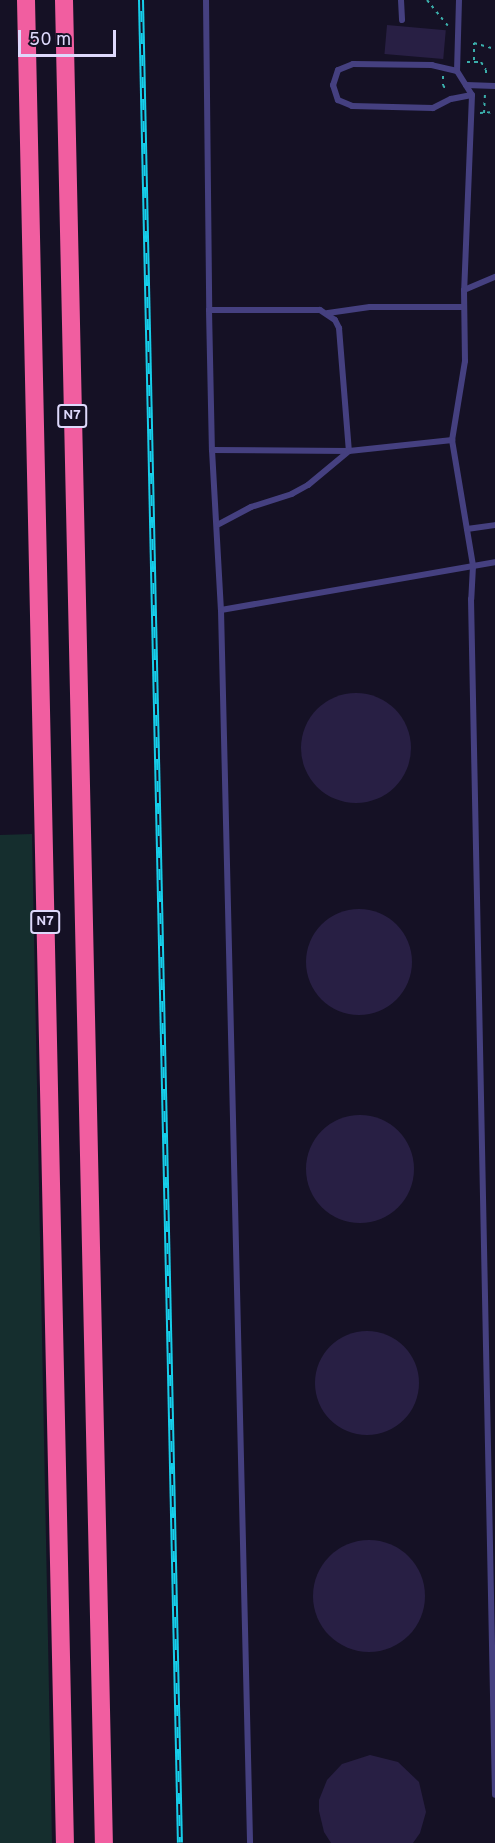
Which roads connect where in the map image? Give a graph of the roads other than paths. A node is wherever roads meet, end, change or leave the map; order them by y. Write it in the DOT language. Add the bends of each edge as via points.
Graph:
graph roads {
  1 [pos="26,0"];
  2 [pos="64,0"];
  3 [pos="206,0"];
  4 [pos="401,0"];
  5 [pos="459,0"];
  6 [pos="402,20"];
  7 [pos="457,71"];
  8 [pos="466,85"];
  9 [pos="495,86"];
  10 [pos="472,95"];
  11 [pos="495,277"];
  12 [pos="464,290"];
  13 [pos="464,307"];
  14 [pos="209,310"];
  15 [pos="328,313"];
  16 [pos="452,440"];
  17 [pos="212,450"];
  18 [pos="349,451"];
  19 [pos="217,525"];
  20 [pos="495,525"];
  21 [pos="467,529"];
  22 [pos="495,562"];
  23 [pos="473,566"];
  24 [pos="221,610"];
  25 [pos="495,1795"];
  26 [pos="65,1843"];
  27 [pos="104,1843"];
  28 [pos="250,1843"];
  1 -- 26 [label="highway, N7"];
  2 -- 27 [label="highway, N7"];
  3 -- 14 [label="lane"];
  4 -- 6 [label="lane"];
  5 -- 7 [label="lane"];
  7 -- 8 [label="lane"];
  7 -- 10 [label="lane" via="432,65 353,64 338,70 333,85 338,100 352,106 433,108"];
  8 -- 9 [label="lane"];
  8 -- 10 [label="lane"];
  10 -- 12 [label="lane"];
  11 -- 12 [label="lane"];
  12 -- 13 [label="lane"];
  13 -- 15 [label="lane" via="370,307"];
  13 -- 16 [label="lane" via="465,361"];
  14 -- 15 [label="lane"];
  14 -- 17 [label="lane"];
  15 -- 18 [label="lane" via="339,328"];
  16 -- 18 [label="lane"];
  16 -- 21 [label="lane"];
  17 -- 18 [label="lane"];
  17 -- 19 [label="lane"];
  18 -- 19 [label="lane" via="292,494 251,507"];
  19 -- 24 [label="lane"];
  20 -- 21 [label="lane"];
  21 -- 23 [label="lane"];
  22 -- 23 [label="lane"];
  23 -- 24 [label="lane"];
  23 -- 25 [label="lane"];
  24 -- 28 [label="lane"];
}
